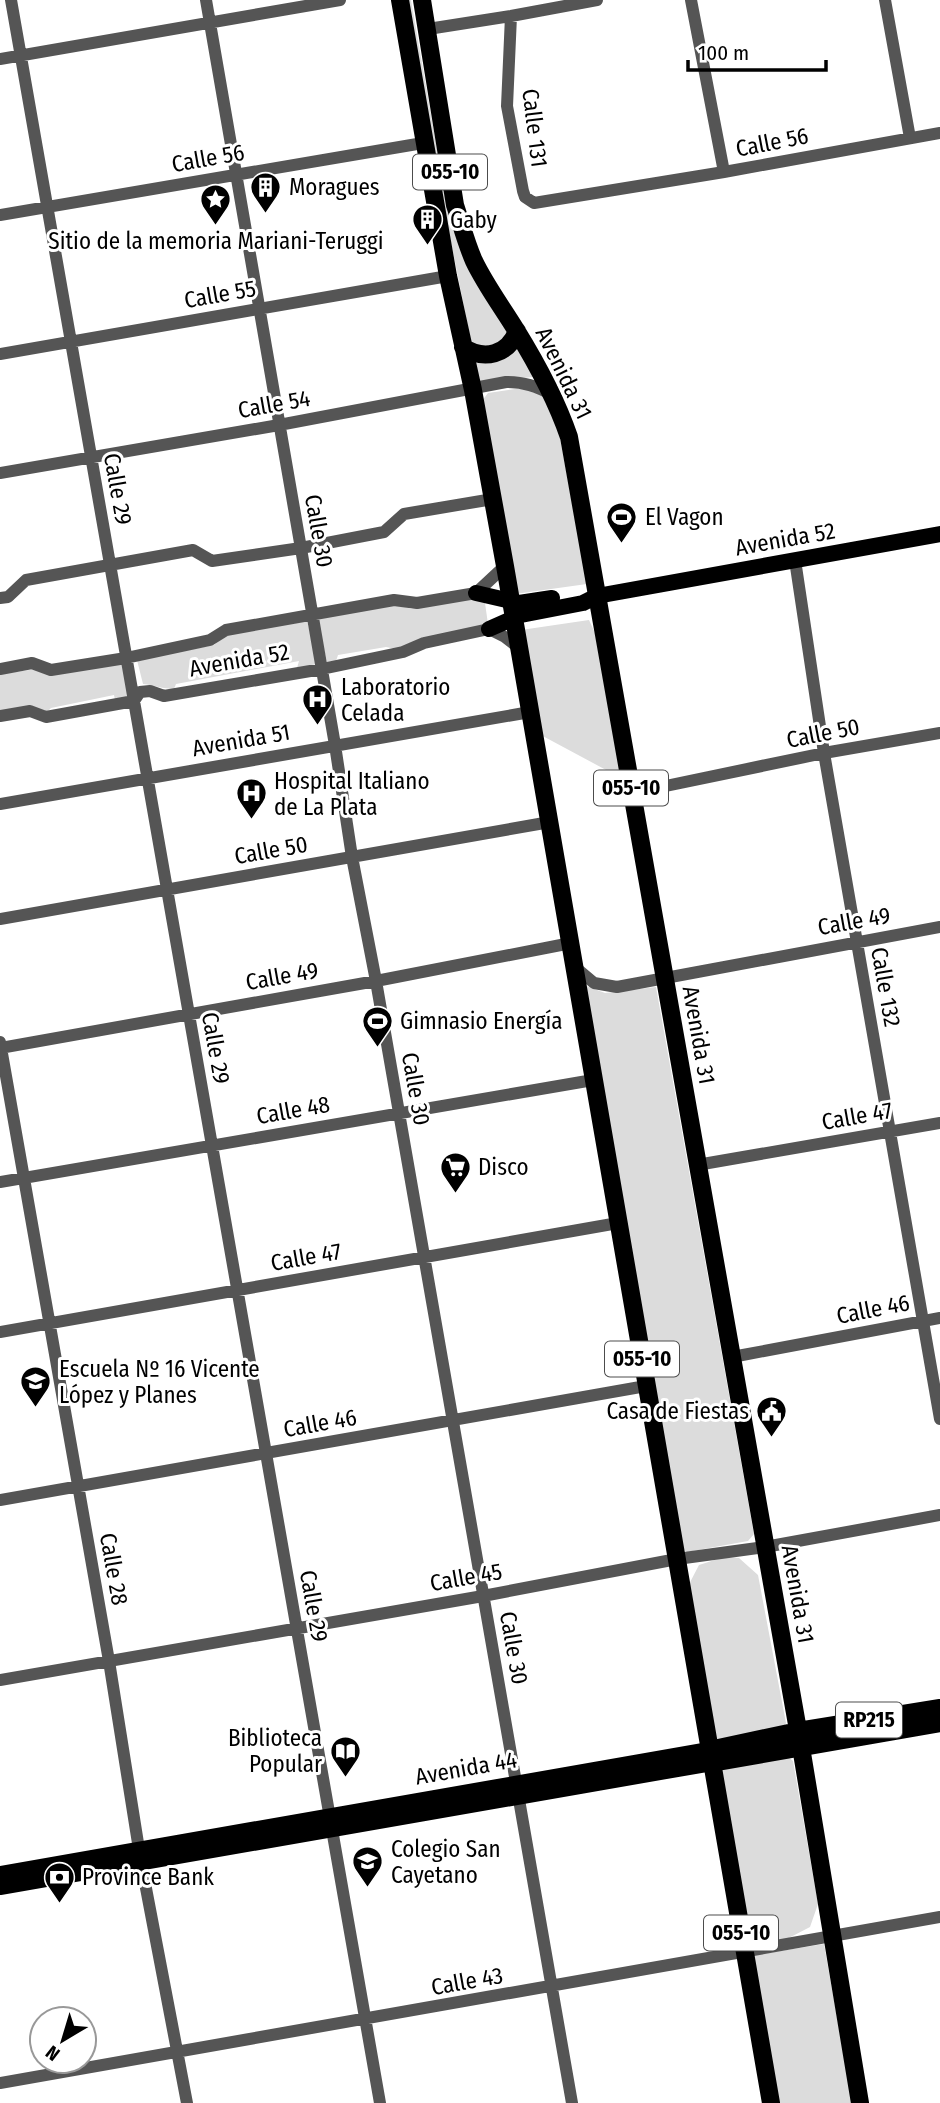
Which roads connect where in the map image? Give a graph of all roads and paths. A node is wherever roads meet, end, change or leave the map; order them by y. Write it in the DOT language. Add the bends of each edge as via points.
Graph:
graph roads {
  1 [pos="11,0"];
  2 [pos="206,0"];
  3 [pos="340,0"];
  4 [pos="400,0"];
  5 [pos="422,0"];
  6 [pos="597,0"];
  7 [pos="691,0"];
  8 [pos="885,0"];
  9 [pos="511,16"];
  10 [pos="209,23"];
  11 [pos="428,29"];
  12 [pos="21,55"];
  13 [pos="0,59"];
  14 [pos="940,132"];
  15 [pos="909,138"];
  16 [pos="423,143"];
  17 [pos="724,172"];
  18 [pos="236,174"];
  19 [pos="528,200"];
  20 [pos="47,207"];
  21 [pos="0,215"];
  22 [pos="448,276"];
  23 [pos="259,309"];
  24 [pos="517,331"];
  25 [pos="71,341"];
  26 [pos="463,347"];
  27 [pos="0,354"];
  28 [pos="473,390"];
  29 [pos="553,395"];
  30 [pos="279,425"];
  31 [pos="91,457"];
  32 [pos="0,473"];
  33 [pos="493,499"];
  34 [pos="940,534"];
  35 [pos="301,548"];
  36 [pos="795,560"];
  37 [pos="110,565"];
  38 [pos="505,566"];
  39 [pos="476,593"];
  40 [pos="597,596"];
  41 [pos="0,598"];
  42 [pos="512,610"];
  43 [pos="312,614"];
  44 [pos="489,629"];
  45 [pos="519,648"];
  46 [pos="126,658"];
  47 [pos="0,669"];
  48 [pos="322,669"];
  49 [pos="134,701"];
  50 [pos="530,712"];
  51 [pos="0,716"];
  52 [pos="940,733"];
  53 [pos="335,745"];
  54 [pos="824,753"];
  55 [pos="148,778"];
  56 [pos="632,793"];
  57 [pos="0,804"];
  58 [pos="550,822"];
  59 [pos="352,857"];
  60 [pos="167,890"];
  61 [pos="0,919"];
  62 [pos="940,927"];
  63 [pos="856,941"];
  64 [pos="571,943"];
  65 [pos="575,967"];
  66 [pos="664,979"];
  67 [pos="376,981"];
  68 [pos="189,1014"];
  69 [pos="0,1046"];
  70 [pos="593,1080"];
  71 [pos="399,1113"];
  72 [pos="940,1123"];
  73 [pos="889,1132"];
  74 [pos="212,1146"];
  75 [pos="698,1165"];
  76 [pos="24,1178"];
  77 [pos="0,1182"];
  78 [pos="618,1223"];
  79 [pos="424,1257"];
  80 [pos="237,1290"];
  81 [pos="940,1318"];
  82 [pos="922,1321"];
  83 [pos="50,1323"];
  84 [pos="0,1332"];
  85 [pos="732,1357"];
  86 [pos="646,1386"];
  87 [pos="940,1419"];
  88 [pos="453,1421"];
  89 [pos="266,1454"];
  90 [pos="78,1486"];
  91 [pos="0,1500"];
  92 [pos="940,1515"];
  93 [pos="765,1547"];
  94 [pos="677,1559"];
  95 [pos="483,1596"];
  96 [pos="296,1628"];
  97 [pos="109,1661"];
  98 [pos="0,1680"];
  99 [pos="940,1708"];
  100 [pos="940,1723"];
  101 [pos="799,1739"];
  102 [pos="710,1756"];
  103 [pos="517,1790"];
  104 [pos="331,1823"];
  105 [pos="140,1855"];
  106 [pos="0,1874"];
  107 [pos="0,1887"];
  108 [pos="940,1917"];
  109 [pos="831,1936"];
  110 [pos="745,1953"];
  111 [pos="551,1987"];
  112 [pos="366,2019"];
  113 [pos="178,2052"];
  114 [pos="0,2083"];
  115 [pos="187,2103"];
  116 [pos="380,2103"];
  117 [pos="572,2103"];
  118 [pos="771,2103"];
  119 [pos="860,2103"];
  1 -- 12 [label="street, Calle 29"];
  2 -- 10 [label="street, Calle 30"];
  3 -- 10 [label="street"];
  4 -- 16 [label="highway, 055-10"];
  5 -- 11 [label="highway, Avenida 31 / 055-10"];
  6 -- 9 [label="street"];
  7 -- 17 [label="street"];
  8 -- 15 [label="street"];
  9 -- 11 [label="street"];
  9 -- 19 [label="street, Calle 131" via="508,106"];
  10 -- 12 [label="street"];
  10 -- 18 [label="street, Calle 30"];
  11 -- 24 [label="highway, Avenida 31 / 055-10" via="458,215 473,259"];
  12 -- 13 [label="street"];
  12 -- 20 [label="street, Calle 29"];
  14 -- 15 [label="street, Calle 56"];
  15 -- 17 [label="street, Calle 56"];
  16 -- 18 [label="street, Calle 56"];
  16 -- 22 [label="highway, 055-10"];
  17 -- 19 [label="street, Calle 56" via="541,204"];
  18 -- 20 [label="street, Calle 56"];
  18 -- 23 [label="street, Calle 30"];
  20 -- 21 [label="street, Calle 56"];
  20 -- 25 [label="street, Calle 29"];
  22 -- 23 [label="street, Calle 55"];
  22 -- 26 [label="highway, 055-10"];
  23 -- 25 [label="street, Calle 55"];
  23 -- 30 [label="street, Calle 30"];
  24 -- 26 [label="highway" via="497,354 479,355"];
  24 -- 29 [label="highway, Avenida 31 / 055-10"];
  25 -- 27 [label="street, Calle 55"];
  25 -- 31 [label="street, Calle 29"];
  26 -- 28 [label="highway, 055-10"];
  28 -- 29 [label="street, Calle 54" via="521,382"];
  28 -- 30 [label="street, Calle 54"];
  28 -- 33 [label="highway, 055-10"];
  29 -- 40 [label="highway, Avenida 31 / 055-10" via="569,437"];
  30 -- 31 [label="street, Calle 54"];
  30 -- 35 [label="street, Calle 30"];
  31 -- 32 [label="street, Calle 54"];
  31 -- 37 [label="street, Calle 29"];
  33 -- 35 [label="street" via="404,514 384,532"];
  33 -- 38 [label="highway, 055-10"];
  34 -- 36 [label="main road, Avenida 52"];
  35 -- 37 [label="street" via="212,561 193,550"];
  35 -- 43 [label="street, Calle 30"];
  36 -- 40 [label="main road, Avenida 52"];
  36 -- 54 [label="street, Calle 132"];
  37 -- 41 [label="street" via="26,580 8,597"];
  37 -- 46 [label="street, Calle 29"];
  38 -- 39 [label="street"];
  38 -- 42 [label="highway, 055-10"];
  39 -- 42 [label="main road, Avenida 52"];
  39 -- 43 [label="street, Avenida 52"];
  39 -- 44 [label="main road" via="489,602 493,623"];
  40 -- 42 [label="main road, Avenida 52" via="519,603"];
  40 -- 56 [label="highway, Avenida 31 / 055-10"];
  42 -- 44 [label="main road, Avenida 52"];
  42 -- 45 [label="highway, 055-10"];
  43 -- 46 [label="street, Avenida 52" via="226,629 210,640"];
  43 -- 48 [label="street, Calle 30"];
  44 -- 45 [label="street"];
  44 -- 48 [label="street, Avenida 52"];
  45 -- 50 [label="highway, 055-10"];
  46 -- 47 [label="street, Avenida 52" via="51,670 32,663"];
  46 -- 49 [label="street, Calle 29"];
  48 -- 49 [label="street, Avenida 52" via="164,696 140,692"];
  48 -- 53 [label="street, Calle 30"];
  49 -- 51 [label="street, Avenida 52" via="46,717 30,711"];
  49 -- 55 [label="street, Calle 29"];
  50 -- 53 [label="street, Avenida 51"];
  50 -- 58 [label="highway, 055-10"];
  52 -- 54 [label="street, Calle 50"];
  53 -- 55 [label="street, Avenida 51"];
  53 -- 59 [label="street, Calle 30"];
  54 -- 56 [label="street, Calle 50"];
  54 -- 63 [label="street, Calle 132"];
  55 -- 57 [label="street, Avenida 51"];
  55 -- 60 [label="street, Calle 29"];
  56 -- 66 [label="highway, Avenida 31 / 055-10"];
  58 -- 59 [label="street, Calle 50"];
  58 -- 64 [label="highway, 055-10"];
  59 -- 60 [label="street, Calle 50"];
  59 -- 67 [label="street, Calle 30"];
  60 -- 61 [label="street, Calle 50"];
  60 -- 68 [label="street, Calle 29"];
  62 -- 63 [label="street, Calle 49"];
  63 -- 66 [label="street, Calle 49"];
  63 -- 73 [label="street, Calle 132"];
  64 -- 65 [label="highway, 055-10"];
  64 -- 67 [label="street, Calle 49"];
  65 -- 66 [label="street, Calle 49" via="594,983 617,987"];
  65 -- 70 [label="highway, 055-10"];
  66 -- 75 [label="highway, Avenida 31 / 055-10"];
  67 -- 68 [label="street, Calle 49"];
  67 -- 71 [label="street, Calle 30"];
  68 -- 69 [label="street, Calle 49"];
  68 -- 74 [label="street, Calle 29"];
  69 -- 76 [label="street, Calle 28"];
  70 -- 71 [label="street, Calle 48"];
  70 -- 78 [label="highway, 055-10"];
  71 -- 74 [label="street, Calle 48"];
  71 -- 79 [label="street, Calle 30"];
  72 -- 73 [label="street, Calle 47"];
  73 -- 75 [label="street, Calle 47"];
  73 -- 82 [label="street, Calle 132"];
  74 -- 76 [label="street, Calle 48"];
  74 -- 80 [label="street, Calle 29"];
  75 -- 85 [label="highway, Avenida 31 / 055-10"];
  76 -- 77 [label="street, Calle 48"];
  76 -- 83 [label="street, Calle 28"];
  78 -- 79 [label="street, Calle 47"];
  78 -- 86 [label="highway, 055-10"];
  79 -- 80 [label="street, Calle 47"];
  79 -- 88 [label="street, Calle 30"];
  80 -- 83 [label="street, Calle 47"];
  80 -- 89 [label="street, Calle 29"];
  81 -- 82 [label="street, Calle 46"];
  82 -- 85 [label="street, Calle 46"];
  82 -- 87 [label="street, Calle 132"];
  83 -- 84 [label="street, Calle 47"];
  83 -- 90 [label="street, Calle 28"];
  85 -- 93 [label="highway, Avenida 31 / 055-10"];
  86 -- 88 [label="street, Calle 46"];
  86 -- 94 [label="highway, 055-10"];
  88 -- 89 [label="street, Calle 46"];
  88 -- 95 [label="street, Calle 30"];
  89 -- 90 [label="street, Calle 46"];
  89 -- 96 [label="street, Calle 29"];
  90 -- 91 [label="street, Calle 46"];
  90 -- 97 [label="street, Calle 28"];
  92 -- 93 [label="street, Calle 45"];
  93 -- 94 [label="street, Calle 45"];
  93 -- 101 [label="highway, Avenida 31 / 055-10"];
  94 -- 95 [label="street, Calle 45"];
  94 -- 102 [label="highway, 055-10"];
  95 -- 96 [label="street, Calle 45"];
  95 -- 103 [label="street, Calle 30"];
  96 -- 97 [label="street, Calle 45"];
  96 -- 104 [label="street, Calle 29"];
  97 -- 98 [label="street, Calle 45"];
  97 -- 105 [label="street, Calle 28"];
  99 -- 101 [label="highway, Avenida 44 / RP215"];
  100 -- 101 [label="highway, Avenida 44 / RP215"];
  101 -- 102 [label="highway, Avenida 44 / RP215"];
  101 -- 109 [label="highway, Avenida 31 / 055-10"];
  102 -- 103 [label="main road, Avenida 44"];
  102 -- 110 [label="highway, 055-10"];
  103 -- 104 [label="main road, Avenida 44"];
  103 -- 111 [label="street, Calle 30"];
  104 -- 105 [label="main road, Avenida 44"];
  104 -- 112 [label="street, Calle 29"];
  105 -- 106 [label="main road, Avenida 44"];
  105 -- 107 [label="main road, Avenida 44"];
  105 -- 113 [label="street, Calle 28"];
  108 -- 109 [label="street, Calle 43"];
  109 -- 110 [label="street, Calle 43"];
  109 -- 119 [label="highway, Avenida 31 / 055-10"];
  110 -- 111 [label="street, Calle 43"];
  110 -- 118 [label="highway, 055-10"];
  111 -- 112 [label="street, Calle 43"];
  111 -- 117 [label="street, Calle 30"];
  112 -- 113 [label="street, Calle 43"];
  112 -- 116 [label="street, Calle 29"];
  113 -- 114 [label="street, Calle 43"];
  113 -- 115 [label="street, Calle 28"];
}
